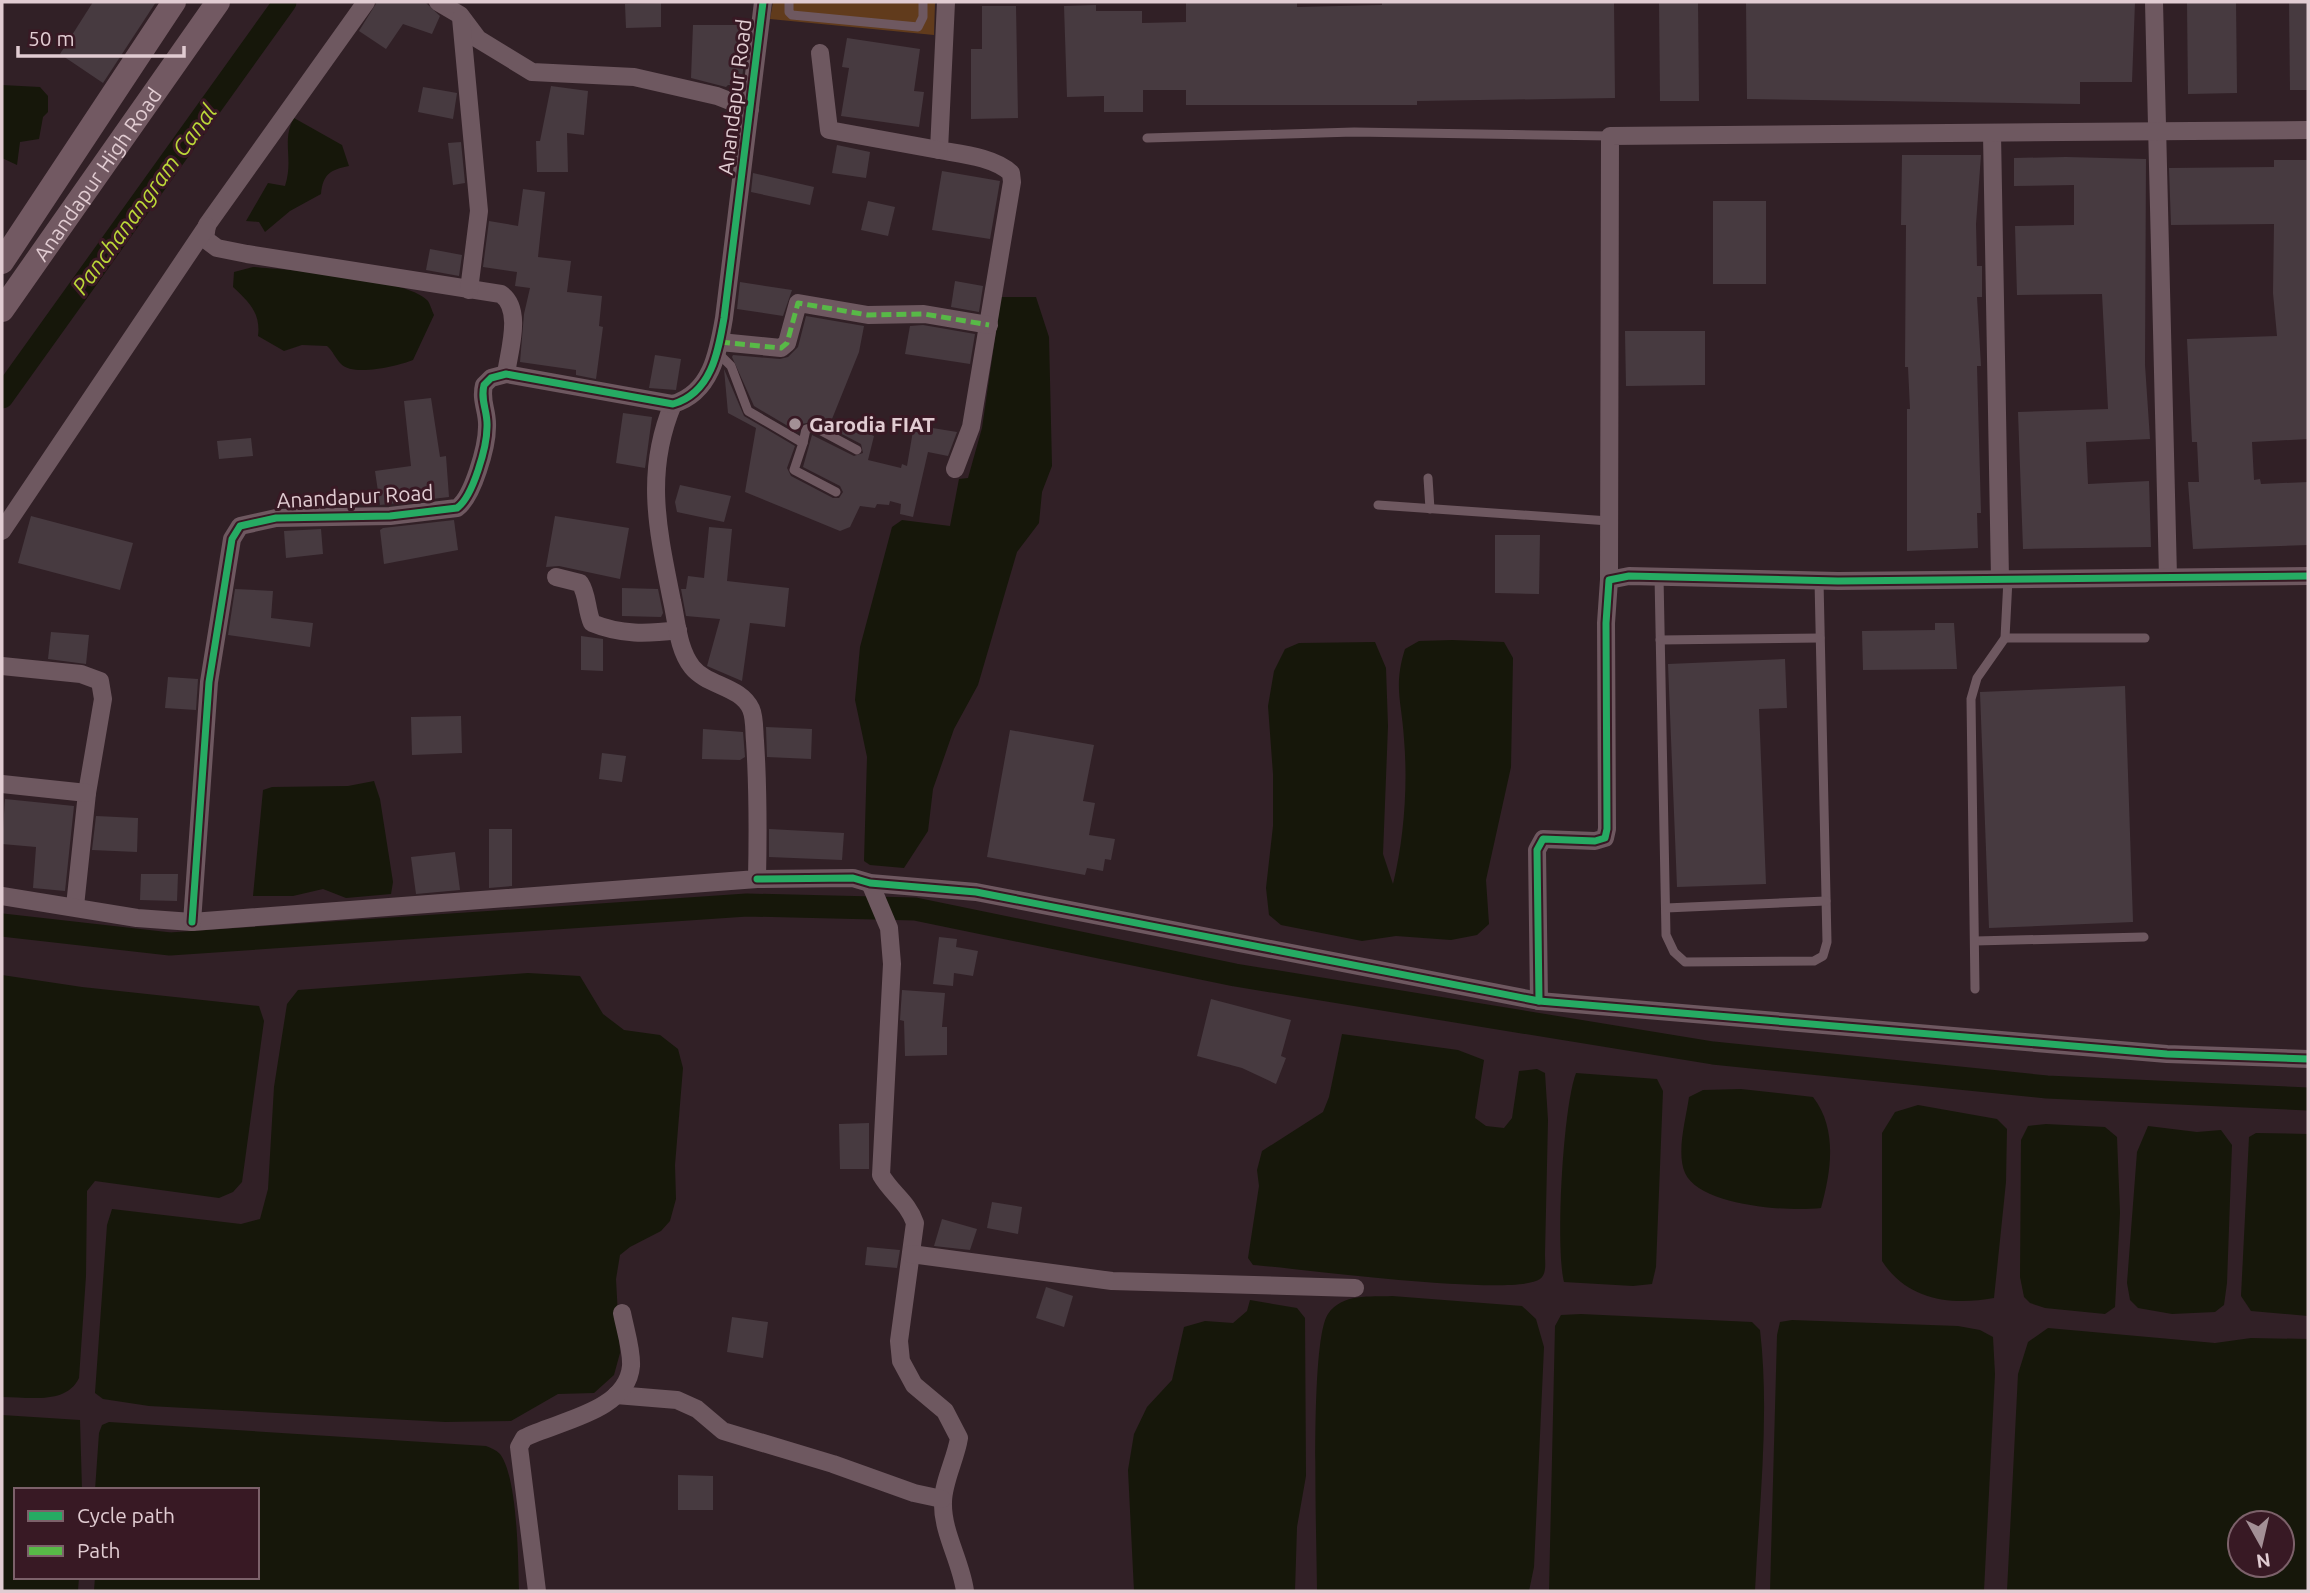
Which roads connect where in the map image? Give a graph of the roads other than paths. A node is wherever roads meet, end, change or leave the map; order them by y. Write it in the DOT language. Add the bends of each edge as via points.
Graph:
graph roads {
  1 [pos="174,2"];
  2 [pos="218,2"];
  3 [pos="366,2"];
  4 [pos="438,2"];
  5 [pos="763,2"];
  6 [pos="789,2"];
  7 [pos="923,2"];
  8 [pos="946,2"];
  9 [pos="2154,2"];
  10 [pos="460,15"];
  11 [pos="820,53"];
  12 [pos="750,109"];
  13 [pos="2308,130"];
  14 [pos="2156,133"];
  15 [pos="1992,134"];
  16 [pos="1610,136"];
  17 [pos="1147,138"];
  18 [pos="939,150"];
  19 [pos="207,225"];
  20 [pos="2,262"];
  21 [pos="469,290"];
  22 [pos="2,310"];
  23 [pos="989,326"];
  24 [pos="719,347"];
  25 [pos="506,374"];
  26 [pos="673,404"];
  27 [pos="803,443"];
  28 [pos="857,450"];
  29 [pos="955,469"];
  30 [pos="1429,478"];
  31 [pos="836,492"];
  32 [pos="1378,505"];
  33 [pos="1430,509"];
  34 [pos="1609,521"];
  35 [pos="2,531"];
  36 [pos="1659,576"];
  37 [pos="2308,576"];
  38 [pos="556,577"];
  39 [pos="2168,577"];
  40 [pos="2004,579"];
  41 [pos="1609,580"];
  42 [pos="1819,581"];
  43 [pos="678,630"];
  44 [pos="1820,638"];
  45 [pos="2005,638"];
  46 [pos="2145,638"];
  47 [pos="1660,640"];
  48 [pos="2,666"];
  49 [pos="2,784"];
  50 [pos="87,793"];
  51 [pos="757,879"];
  52 [pos="874,891"];
  53 [pos="2,897"];
  54 [pos="1826,901"];
  55 [pos="75,906"];
  56 [pos="1666,908"];
  57 [pos="192,922"];
  58 [pos="2144,937"];
  59 [pos="1975,941"];
  60 [pos="1975,989"];
  61 [pos="1539,1001"];
  62 [pos="2308,1059"];
  63 [pos="911,1254"];
  64 [pos="1355,1288"];
  65 [pos="622,1313"];
  66 [pos="616,1395"];
  67 [pos="942,1499"];
  68 [pos="537,1591"];
  69 [pos="965,1591"];
  1 -- 20 [label="main road, Anandapur High Road"];
  2 -- 22 [label="main road, Anandapur High Road"];
  3 -- 19 [label="street"];
  4 -- 10 [label="street"];
  5 -- 12 [label="street, Anandapur Road"];
  6 -- 7 [label="lane" via="792,15 918,27"];
  8 -- 18 [label="street"];
  9 -- 14 [label="street"];
  10 -- 12 [label="street" via="478,39 532,72 634,77 717,96"];
  10 -- 21 [label="street" via="479,200"];
  11 -- 18 [label="street" via="829,130"];
  12 -- 24 [label="street, Anandapur Road"];
  13 -- 14 [label="street"];
  14 -- 15 [label="street"];
  14 -- 39 [label="street"];
  15 -- 16 [label="street"];
  15 -- 40 [label="street"];
  16 -- 17 [label="lane" via="1354,132"];
  16 -- 34 [label="street"];
  18 -- 23 [label="street" via="971,156 1011,173"];
  19 -- 21 [label="street" via="205,239 217,248"];
  19 -- 35 [label="street"];
  21 -- 25 [label="street" via="501,294 510,300 514,311"];
  23 -- 24 [label="street" via="924,314 868,315 798,303 787,343 781,348"];
  23 -- 29 [label="street" via="971,426"];
  24 -- 26 [label="street, Anandapur Road" via="704,383"];
  24 -- 27 [label="lane" via="748,411"];
  25 -- 26 [label="street"];
  25 -- 57 [label="street, Anandapur Road" via="484,384 481,398 488,424 486,437 470,493 457,508 390,516 276,518 240,526 232,539 209,682"];
  26 -- 43 [label="street" via="663,428 655,514"];
  27 -- 28 [label="lane" via="806,429 814,427"];
  27 -- 31 [label="lane" via="794,470"];
  30 -- 33 [label="lane"];
  32 -- 33 [label="lane"];
  33 -- 34 [label="lane"];
  34 -- 41 [label="street"];
  36 -- 41 [label="street"];
  36 -- 42 [label="street"];
  36 -- 47 [label="lane"];
  37 -- 39 [label="street"];
  38 -- 43 [label="street" via="580,583 592,622 609,630 639,635"];
  39 -- 40 [label="street"];
  40 -- 42 [label="street"];
  40 -- 45 [label="lane"];
  41 -- 61 [label="street" via="1607,829 1605,838 1595,841 1543,839 1536,850"];
  42 -- 44 [label="lane"];
  43 -- 51 [label="street" via="690,664 701,678 739,695 751,709 759,792"];
  44 -- 47 [label="lane"];
  44 -- 54 [label="lane"];
  45 -- 46 [label="lane"];
  45 -- 59 [label="lane" via="1977,678 1972,699"];
  47 -- 56 [label="lane"];
  48 -- 50 [label="street" via="81,674 100,681 103,699"];
  49 -- 50 [label="street"];
  50 -- 55 [label="street"];
  51 -- 52 [label="street" via="853,878"];
  51 -- 57 [label="street"];
  52 -- 61 [label="street" via="976,892"];
  52 -- 63 [label="street" via="889,928 892,964 881,1175 910,1207 915,1223"];
  53 -- 55 [label="street"];
  54 -- 56 [label="lane"];
  54 -- 56 [label="lane" via="1827,942 1823,956 1814,961 1685,962 1666,935"];
  55 -- 57 [label="street" via="136,918"];
  58 -- 59 [label="lane"];
  59 -- 60 [label="lane"];
  61 -- 62 [label="street" via="2167,1055"];
  63 -- 64 [label="street" via="1112,1281"];
  63 -- 67 [label="street" via="899,1341 901,1362 914,1385 945,1411 959,1438"];
  65 -- 66 [label="street" via="631,1364 628,1381"];
  66 -- 67 [label="street" via="677,1400 697,1409 723,1431"];
  66 -- 68 [label="street" via="594,1410 524,1438 519,1447"];
  67 -- 69 [label="street"];
}
